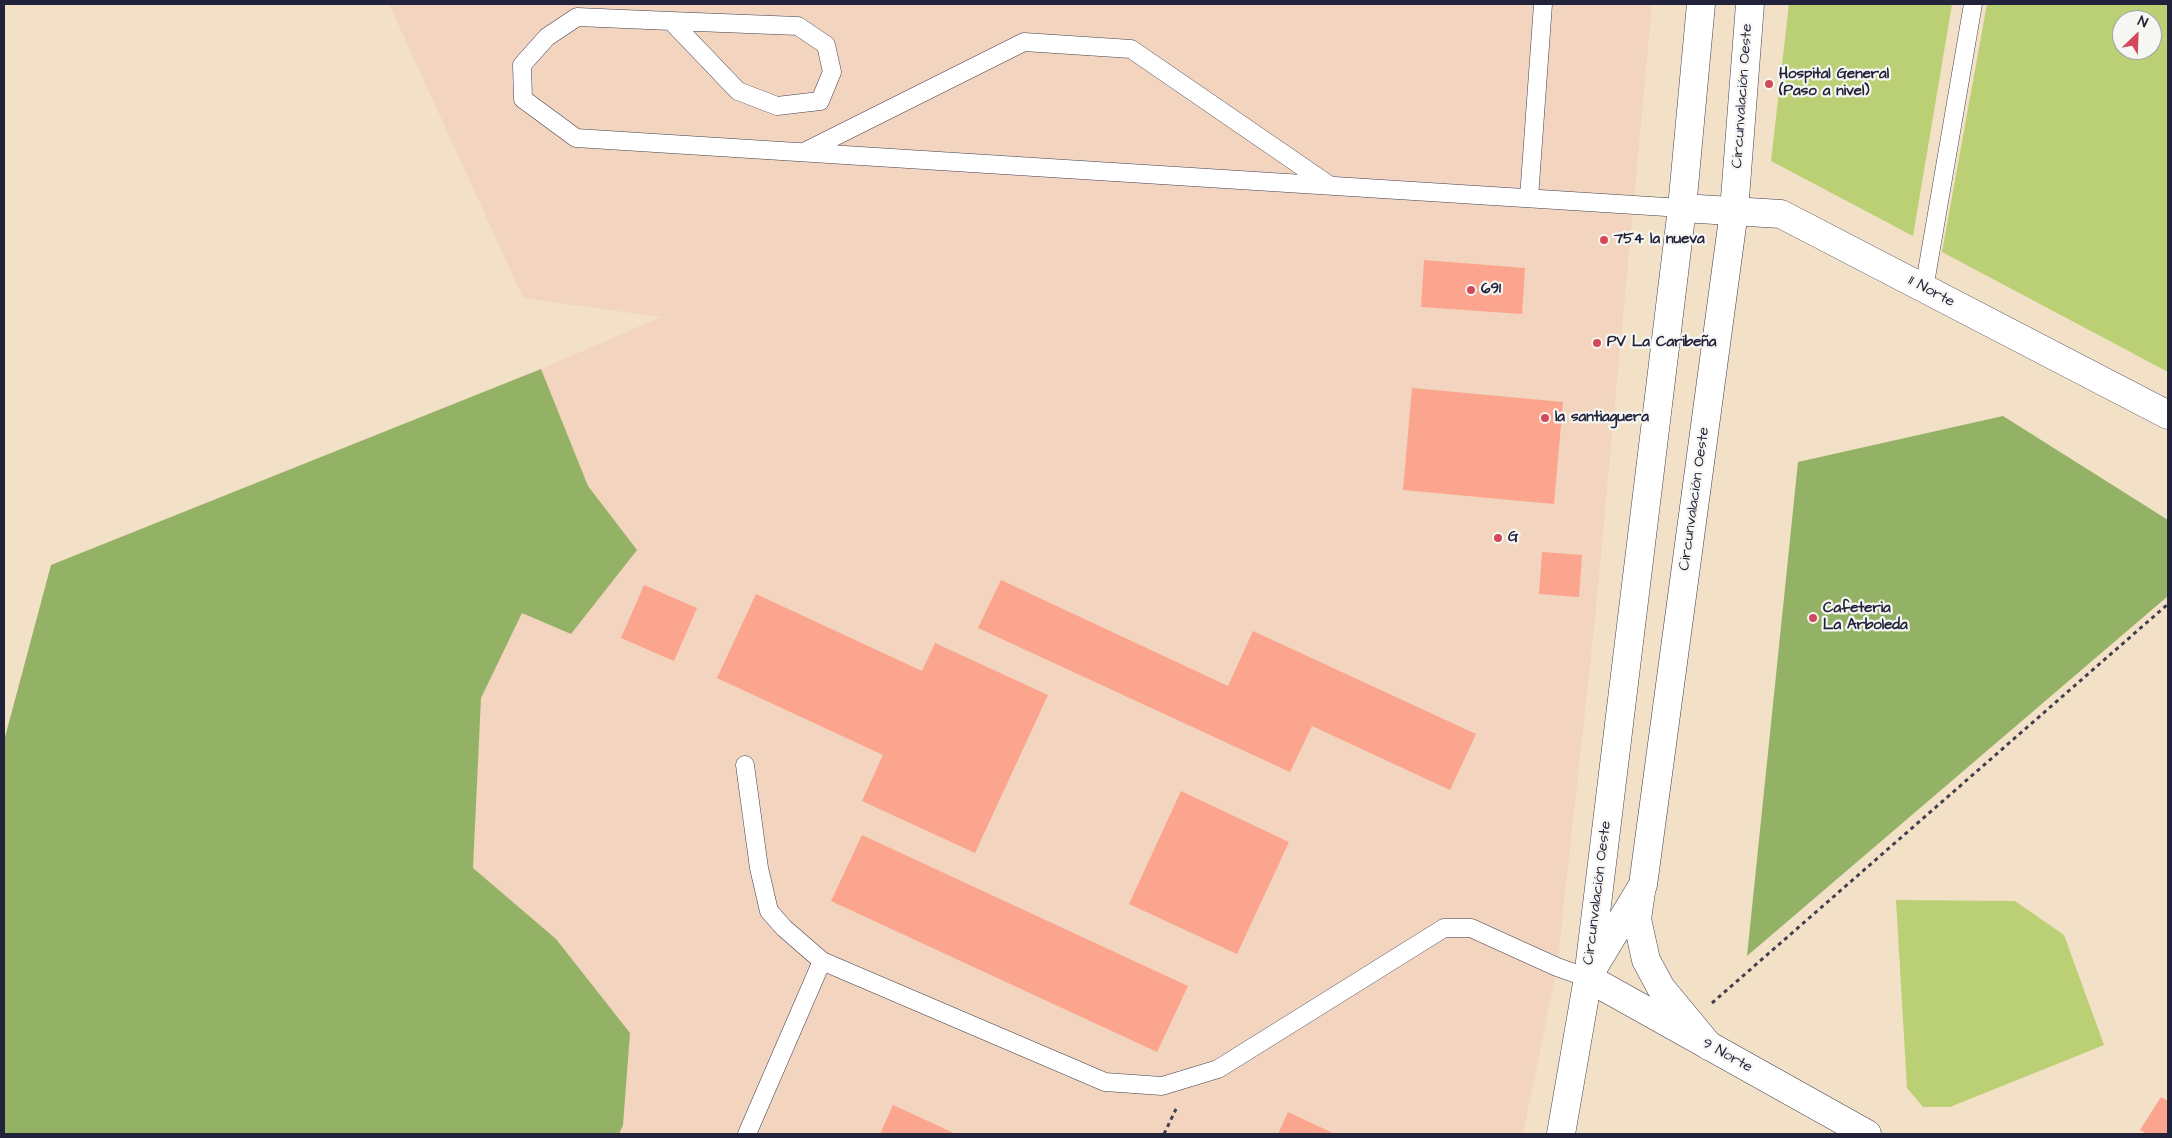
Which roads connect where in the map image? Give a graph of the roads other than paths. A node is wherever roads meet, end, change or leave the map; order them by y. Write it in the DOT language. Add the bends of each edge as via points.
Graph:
graph roads {
  1 [pos="1543,4"];
  2 [pos="1701,4"];
  3 [pos="1750,4"];
  4 [pos="1973,4"];
  5 [pos="671,21"];
  6 [pos="803,153"];
  7 [pos="1329,186"];
  8 [pos="1529,198"];
  9 [pos="1682,208"];
  10 [pos="1734,211"];
  11 [pos="1924,288"];
  12 [pos="2168,416"];
  13 [pos="745,765"];
  14 [pos="1642,885"];
  15 [pos="822,961"];
  16 [pos="1588,978"];
  17 [pos="1709,1046"];
  18 [pos="747,1134"];
  19 [pos="1561,1134"];
  20 [pos="1866,1134"];
  1 -- 8 [label="lane"];
  2 -- 9 [label="main road, Circunvalación Oeste"];
  3 -- 10 [label="main road, Circunvalación Oeste"];
  4 -- 11 [label="lane"];
  5 -- 5 [label="lane" via="738,91 777,106 820,100 832,72 826,45 798,26"];
  5 -- 6 [label="lane" via="578,17 547,37 522,65 522,99 576,138"];
  6 -- 7 [label="lane"];
  6 -- 7 [label="lane" via="1024,42 1131,49"];
  7 -- 8 [label="lane"];
  8 -- 9 [label="lane"];
  9 -- 10 [label="main road, 11 Norte"];
  9 -- 16 [label="main road, Circunvalación Oeste"];
  10 -- 11 [label="main road, 11 Norte" via="1781,214"];
  10 -- 14 [label="main road, Circunvalación Oeste"];
  11 -- 12 [label="main road, 11 Norte"];
  13 -- 15 [label="lane" via="759,868 769,910 784,928"];
  14 -- 16 [label="main road, Circunvalación Oeste"];
  14 -- 17 [label="main road" via="1637,919 1646,960 1661,988"];
  15 -- 16 [label="lane" via="1105,1082 1162,1086 1218,1069 1444,928 1471,928"];
  15 -- 18 [label="lane"];
  16 -- 17 [label="main road, 9 Norte"];
  16 -- 19 [label="main road, Circunvalación Oeste"];
  17 -- 20 [label="main road, 9 Norte"];
}
